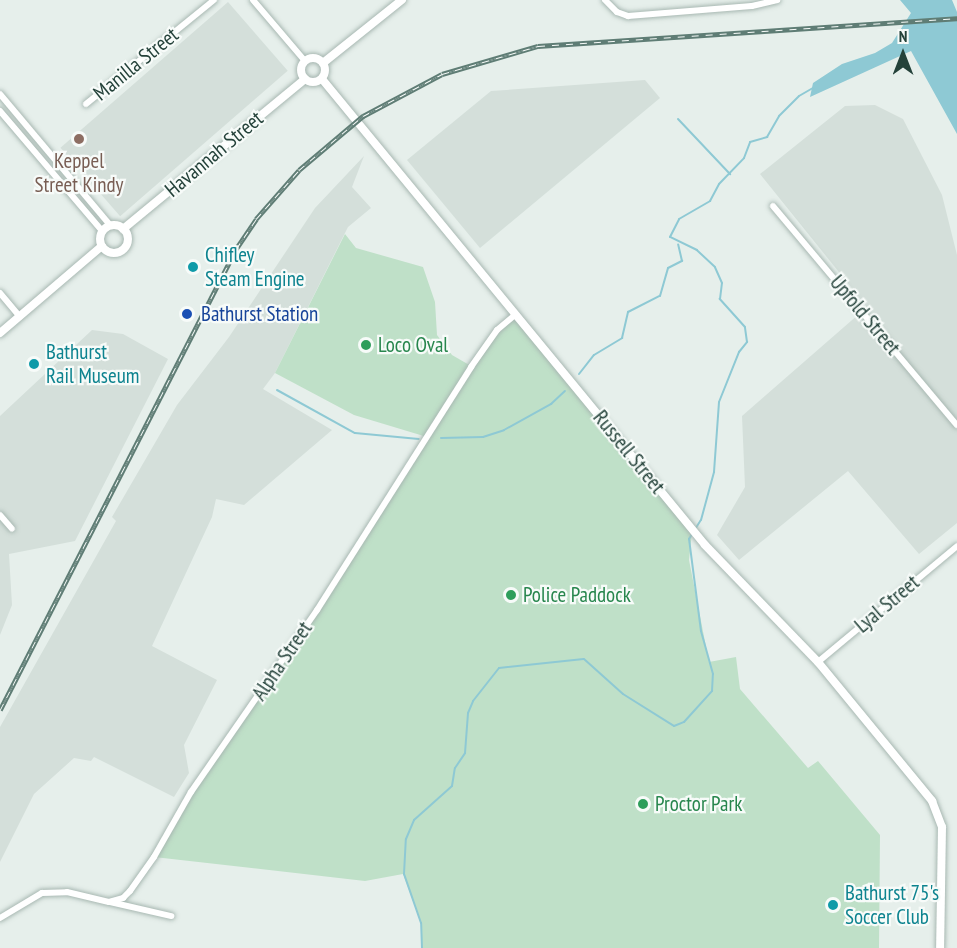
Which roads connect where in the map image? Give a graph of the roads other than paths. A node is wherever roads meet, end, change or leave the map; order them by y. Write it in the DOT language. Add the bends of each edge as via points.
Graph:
graph roads {
  1 [pos="214,0"];
  2 [pos="253,0"];
  3 [pos="402,0"];
  4 [pos="605,0"];
  5 [pos="777,0"];
  6 [pos="305,61"];
  7 [pos="323,63"];
  8 [pos="305,79"];
  9 [pos="322,79"];
  10 [pos="1,97"];
  11 [pos="86,104"];
  12 [pos="0,111"];
  13 [pos="67,174"];
  14 [pos="57,181"];
  15 [pos="773,206"];
  16 [pos="110,225"];
  17 [pos="123,228"];
  18 [pos="102,231"];
  19 [pos="102,246"];
  20 [pos="0,294"];
  21 [pos="515,315"];
  22 [pos="20,317"];
  23 [pos="0,333"];
  24 [pos="957,425"];
  25 [pos="0,515"];
  26 [pos="12,529"];
  27 [pos="957,546"];
  28 [pos="818,662"];
  29 [pos="109,902"];
  30 [pos="171,916"];
  31 [pos="0,918"];
  32 [pos="940,948"];
  1 -- 11 [label="street, Manilla Street"];
  2 -- 6 [label="street"];
  3 -- 7 [label="street"];
  4 -- 5 [label="street" via="622,15 635,16 752,6"];
  6 -- 7 [label="street" via="315,58"];
  6 -- 8 [label="street"];
  7 -- 9 [label="street"];
  8 -- 9 [label="street"];
  8 -- 17 [label="street, Havannah Street"];
  9 -- 21 [label="street, Russell Street"];
  10 -- 13 [label="street"];
  12 -- 14 [label="street"];
  13 -- 14 [label="street"];
  13 -- 16 [label="street"];
  14 -- 18 [label="street"];
  15 -- 24 [label="street, Upfold Street"];
  16 -- 17 [label="street"];
  16 -- 18 [label="street"];
  17 -- 19 [label="street" via="128,236 124,248 112,252"];
  18 -- 19 [label="street"];
  19 -- 22 [label="street"];
  20 -- 22 [label="street"];
  21 -- 28 [label="street, Russell Street" via="705,545"];
  21 -- 29 [label="street, Alpha Street" via="476,359 317,610 190,792 154,857 123,898"];
  22 -- 23 [label="street"];
  25 -- 26 [label="street"];
  27 -- 28 [label="street, Lyal Street"];
  28 -- 32 [label="street, Russell Street" via="932,801 941,820"];
  29 -- 30 [label="street"];
  29 -- 31 [label="street" via="67,891 42,893"];
}
